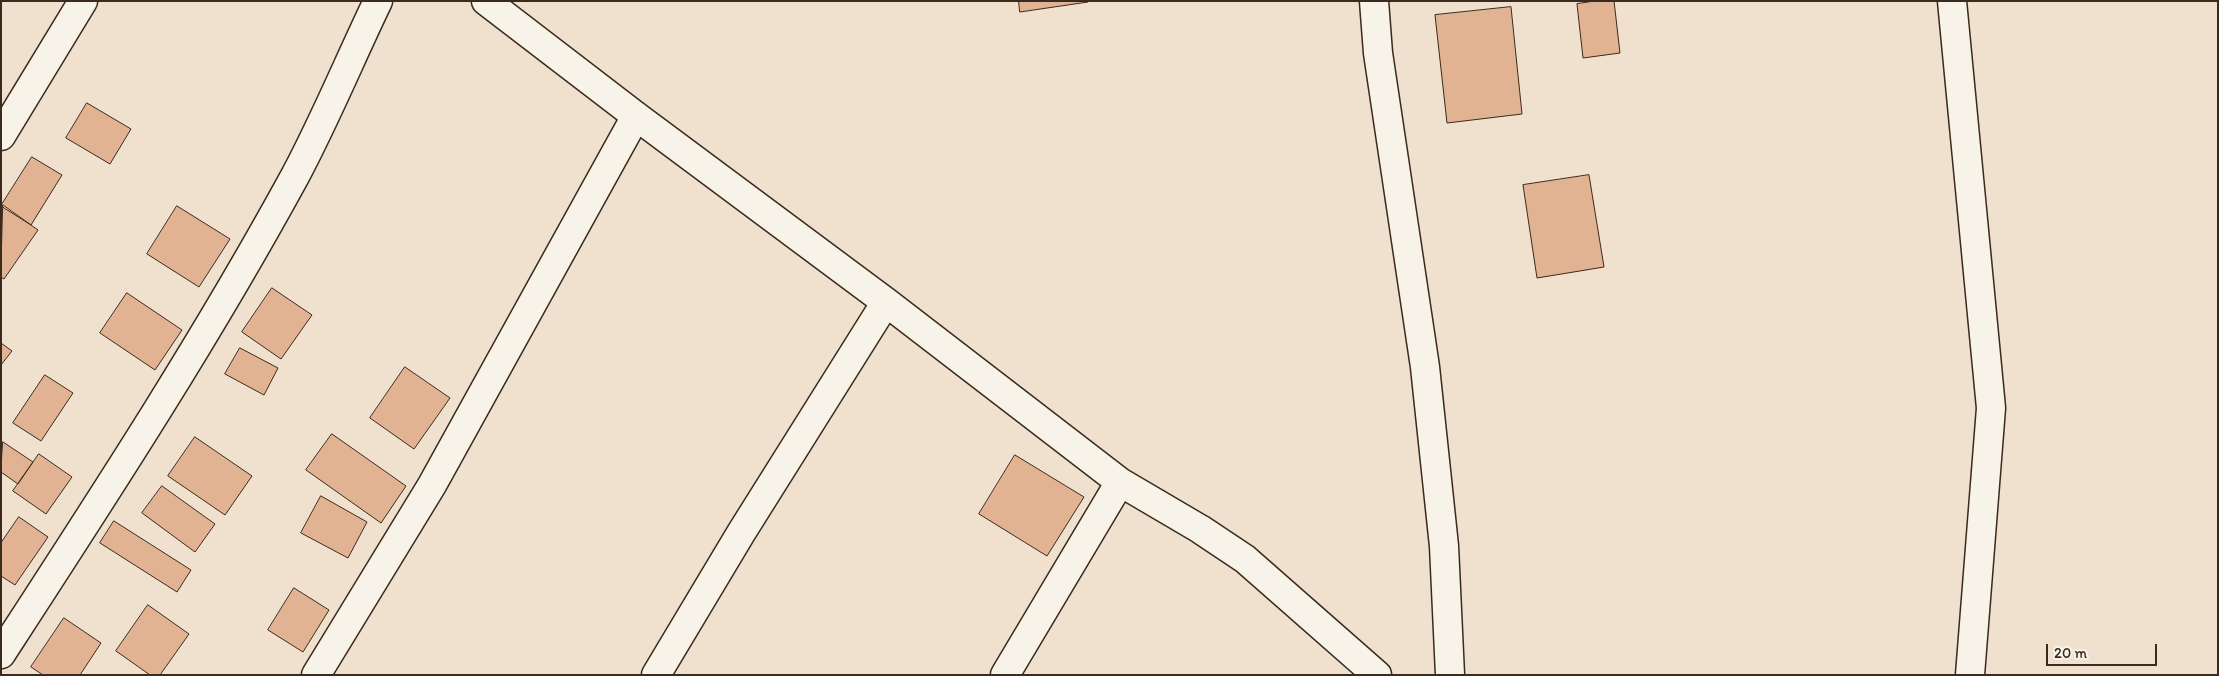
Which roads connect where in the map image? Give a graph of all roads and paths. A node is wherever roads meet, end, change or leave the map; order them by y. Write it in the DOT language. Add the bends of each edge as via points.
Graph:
graph roads {
  1 [pos="83,1"];
  2 [pos="378,1"];
  3 [pos="486,1"];
  4 [pos="1374,1"];
  5 [pos="1938,1"];
  6 [pos="1952,1"];
  7 [pos="636,116"];
  8 [pos="1,136"];
  9 [pos="886,302"];
  10 [pos="1120,482"];
  11 [pos="1,654"];
  12 [pos="316,675"];
  13 [pos="656,675"];
  14 [pos="1005,675"];
  15 [pos="1377,675"];
  16 [pos="1450,675"];
  17 [pos="1955,675"];
  18 [pos="1970,675"];
  1 -- 8 [label="street"];
  2 -- 11 [label="street" via="296,174 235,284 169,394"];
  3 -- 7 [label="street"];
  4 -- 16 [label="street" via="1378,53 1425,367 1444,546"];
  5 -- 17 [label="street" via="1974,424"];
  6 -- 18 [label="street" via="1991,408"];
  7 -- 9 [label="street"];
  7 -- 12 [label="street" via="436,476"];
  9 -- 10 [label="street"];
  9 -- 13 [label="street"];
  10 -- 14 [label="street"];
  10 -- 15 [label="street" via="1245,559"];
}
